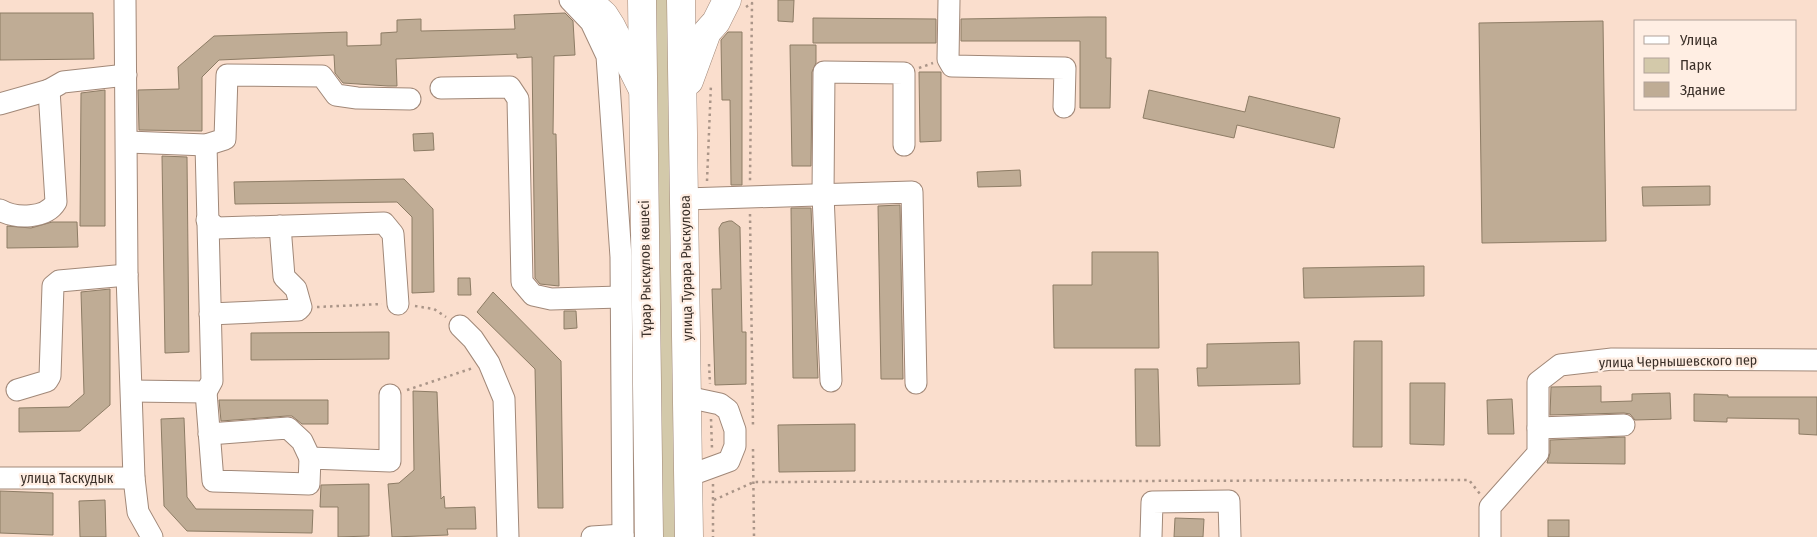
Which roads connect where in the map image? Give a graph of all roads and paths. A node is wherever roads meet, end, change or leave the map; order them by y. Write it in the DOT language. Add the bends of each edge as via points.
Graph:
graph roads {
  1 [pos="125,0"];
  2 [pos="570,0"];
  3 [pos="587,0"];
  4 [pos="642,0"];
  5 [pos="681,0"];
  6 [pos="949,0"];
  7 [pos="722,11"];
  8 [pos="948,58"];
  9 [pos="904,73"];
  10 [pos="126,75"];
  11 [pos="712,79"];
  12 [pos="441,88"];
  13 [pos="643,89"];
  14 [pos="49,90"];
  15 [pos="410,98"];
  16 [pos="683,99"];
  17 [pos="0,104"];
  18 [pos="1064,107"];
  19 [pos="128,142"];
  20 [pos="904,144"];
  21 [pos="206,145"];
  22 [pos="823,195"];
  23 [pos="750,197"];
  24 [pos="695,198"];
  25 [pos="0,210"];
  26 [pos="207,220"];
  27 [pos="280,226"];
  28 [pos="645,237"];
  29 [pos="621,257"];
  30 [pos="127,276"];
  31 [pos="620,297"];
  32 [pos="398,304"];
  33 [pos="301,307"];
  34 [pos="210,314"];
  35 [pos="460,326"];
  36 [pos="708,356"];
  37 [pos="1817,360"];
  38 [pos="488,363"];
  39 [pos="831,381"];
  40 [pos="916,382"];
  41 [pos="17,390"];
  42 [pos="132,391"];
  43 [pos="206,392"];
  44 [pos="390,395"];
  45 [pos="699,400"];
  46 [pos="1624,425"];
  47 [pos="1538,428"];
  48 [pos="753,433"];
  49 [pos="209,434"];
  50 [pos="753,443"];
  51 [pos="310,458"];
  52 [pos="701,472"];
  53 [pos="0,478"];
  54 [pos="134,478"];
  55 [pos="754,482"];
  56 [pos="714,500"];
  57 [pos="1490,507"];
  58 [pos="632,536"];
  59 [pos="152,537"];
  60 [pos="508,537"];
  61 [pos="592,537"];
  62 [pos="689,537"];
  63 [pos="714,537"];
  64 [pos="754,537"];
  65 [pos="1151,537"];
  66 [pos="1230,537"];
  67 [pos="1490,537"];
  1 -- 10 [label="street"];
  2 -- 29 [label="street" via="591,22 607,56"];
  3 -- 13 [label="main road" via="611,26"];
  4 -- 13 [label="main road, Тұрар Рыскұлов көшесі"];
  5 -- 16 [label="main road, улица Турара Рыскулова"];
  6 -- 8 [label="street"];
  7 -- 16 [label="main road" via="706,32"];
  7 -- 23 [label="path" via="752,4"];
  8 -- 9 [label="path"];
  8 -- 18 [label="street" via="952,66 1065,68"];
  9 -- 20 [label="street"];
  9 -- 22 [label="street" via="824,72"];
  10 -- 14 [label="street" via="63,82"];
  10 -- 19 [label="street"];
  11 -- 24 [label="path"];
  12 -- 31 [label="street" via="510,87 518,99 522,282 533,295 551,299"];
  13 -- 28 [label="main road, Тұрар Рыскұлов көшесі"];
  14 -- 17 [label="street"];
  14 -- 25 [label="street" via="56,202 43,214 8,214"];
  15 -- 21 [label="street" via="336,95 322,76 227,75 225,139"];
  16 -- 24 [label="main road, улица Турара Рыскулова"];
  19 -- 21 [label="street"];
  19 -- 30 [label="street"];
  21 -- 26 [label="street"];
  22 -- 23 [label="street"];
  22 -- 39 [label="street"];
  22 -- 40 [label="street" via="912,192"];
  23 -- 24 [label="street"];
  23 -- 48 [label="path"];
  24 -- 45 [label="main road, улица Турара Рыскулова"];
  26 -- 27 [label="street" via="217,228"];
  26 -- 34 [label="street"];
  27 -- 32 [label="street" via="384,223 394,234"];
  27 -- 33 [label="street" via="284,277 296,289"];
  28 -- 29 [label="street"];
  28 -- 58 [label="main road, Тұрар Рыскұлов көшесі"];
  29 -- 31 [label="street"];
  30 -- 41 [label="street" via="59,281 53,286 50,376 47,381"];
  30 -- 42 [label="street"];
  31 -- 58 [label="street"];
  32 -- 33 [label="path"];
  32 -- 35 [label="path" via="434,309"];
  33 -- 34 [label="street" via="298,310"];
  34 -- 43 [label="street" via="212,381"];
  35 -- 38 [label="street" via="473,339"];
  36 -- 45 [label="path"];
  37 -- 47 [label="street, улица Чернышевского пер" via="1612,359 1560,365 1538,382"];
  38 -- 44 [label="path"];
  38 -- 60 [label="street" via="504,398"];
  42 -- 43 [label="street"];
  42 -- 54 [label="street"];
  43 -- 49 [label="street"];
  44 -- 51 [label="street" via="390,461"];
  45 -- 52 [label="main road, улица Турара Рыскулова"];
  45 -- 52 [label="path"];
  45 -- 52 [label="street" via="720,404 728,410 735,430 735,446 729,461"];
  46 -- 47 [label="street"];
  47 -- 57 [label="street, улица Чернышевского пер" via="1538,453"];
  49 -- 51 [label="street" via="288,428 302,442"];
  49 -- 51 [label="street" via="213,481 309,484"];
  50 -- 55 [label="path"];
  52 -- 56 [label="path"];
  52 -- 62 [label="main road, улица Турара Рыскулова"];
  53 -- 54 [label="street, улица Таскудык"];
  54 -- 59 [label="street" via="138,512"];
  55 -- 56 [label="path"];
  55 -- 57 [label="path" via="1469,480"];
  55 -- 64 [label="path"];
  56 -- 63 [label="path"];
  57 -- 67 [label="street"];
  58 -- 61 [label="street"];
  65 -- 66 [label="street" via="1152,502 1229,501"];
}
